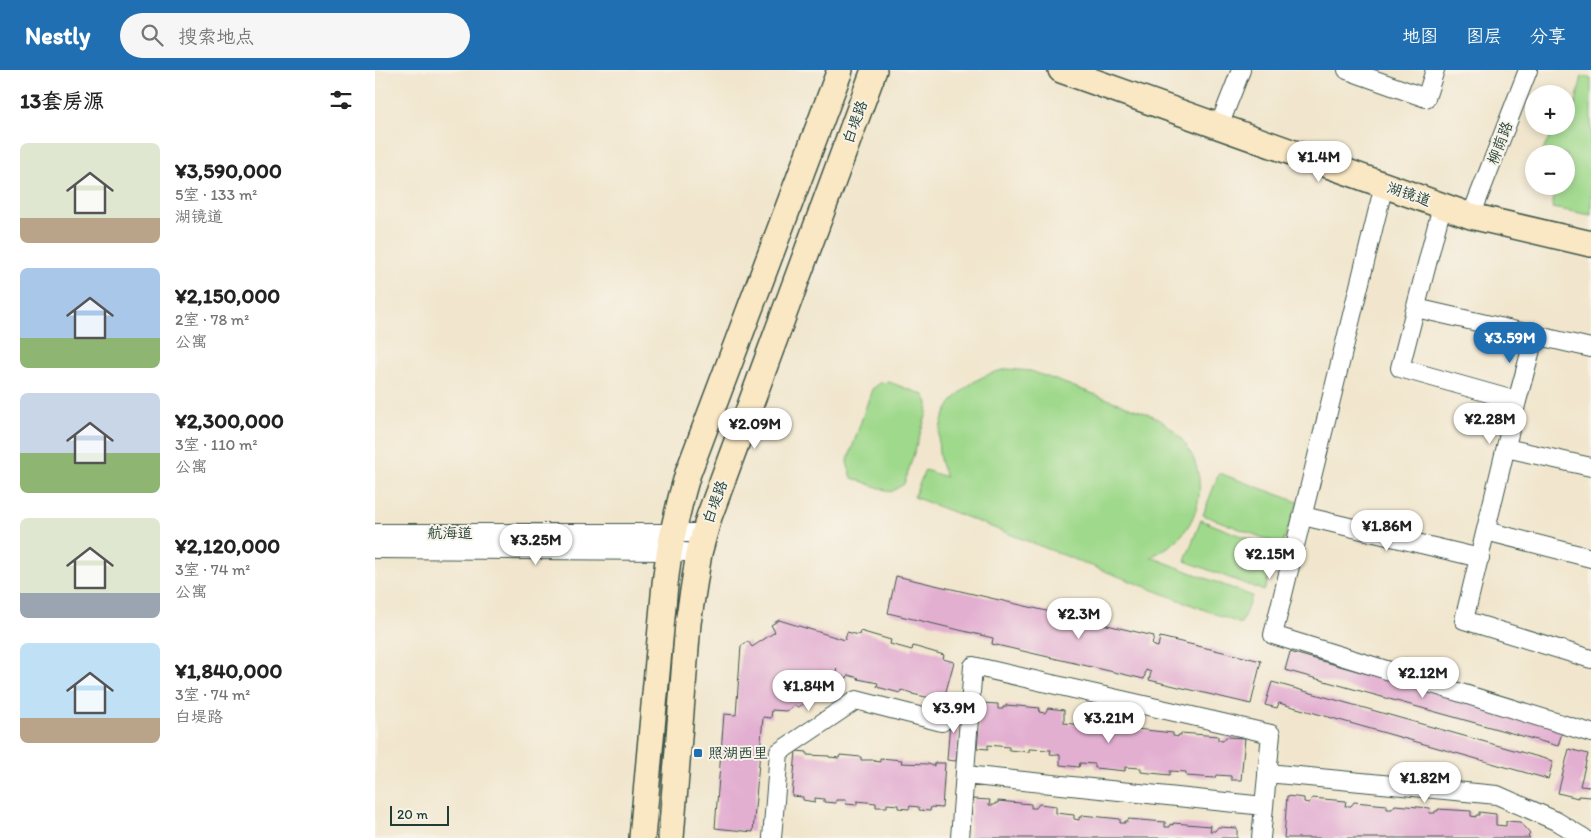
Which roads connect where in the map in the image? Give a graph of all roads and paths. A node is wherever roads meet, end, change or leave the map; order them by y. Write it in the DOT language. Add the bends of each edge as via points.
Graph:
graph roads {
  1 [pos="840,70"];
  2 [pos="875,70"];
  3 [pos="1063,70"];
  4 [pos="1241,70"];
  5 [pos="1347,70"];
  6 [pos="1435,70"];
  7 [pos="1528,70"];
  8 [pos="1219,126"];
  9 [pos="1384,185"];
  10 [pos="1442,206"];
  11 [pos="1471,216"];
  12 [pos="1591,244"];
  13 [pos="1416,308"];
  14 [pos="1535,335"];
  15 [pos="1591,348"];
  16 [pos="1517,401"];
  17 [pos="1506,448"];
  18 [pos="1591,468"];
  19 [pos="1303,516"];
  20 [pos="1486,532"];
  21 [pos="375,533"];
  22 [pos="670,542"];
  23 [pos="701,543"];
  24 [pos="375,549"];
  25 [pos="1480,558"];
  26 [pos="1591,558"];
  27 [pos="1591,659"];
  28 [pos="942,722"];
  29 [pos="1591,733"];
  30 [pos="1267,773"];
  31 [pos="965,775"];
  32 [pos="1264,806"];
  33 [pos="642,838"];
  34 [pos="671,838"];
  35 [pos="772,838"];
  36 [pos="960,838"];
  37 [pos="1261,838"];
  38 [pos="1584,838"];
  1 -- 22 [label="main road" via="688,473"];
  2 -- 23 [label="main road, 白堤路"];
  3 -- 8 [label="main road, 湖镜道"];
  4 -- 8 [label="street"];
  5 -- 6 [label="street" via="1426,98"];
  7 -- 11 [label="street, 柳荫路"];
  8 -- 9 [label="main road, 湖镜道"];
  9 -- 10 [label="main road, 湖镜道"];
  9 -- 19 [label="street"];
  10 -- 11 [label="main road, 湖镜道"];
  10 -- 13 [label="street"];
  11 -- 12 [label="main road, 湖镜道"];
  13 -- 14 [label="street"];
  13 -- 16 [label="street" via="1400,368"];
  14 -- 15 [label="street"];
  14 -- 16 [label="street"];
  16 -- 17 [label="street"];
  17 -- 18 [label="street"];
  17 -- 20 [label="street"];
  19 -- 25 [label="street"];
  19 -- 29 [label="street" via="1273,635"];
  20 -- 25 [label="street"];
  20 -- 26 [label="street"];
  21 -- 22 [label="street, 航海道"];
  22 -- 23 [label="street, 航海道"];
  22 -- 24 [label="street, 航海道"];
  22 -- 33 [label="main road"];
  23 -- 34 [label="main road, 白堤路" via="688,623"];
  25 -- 27 [label="street" via="1465,620"];
  28 -- 35 [label="street" via="856,700 779,752"];
  30 -- 31 [label="street" via="1271,734 973,666"];
  30 -- 32 [label="street"];
  30 -- 38 [label="street" via="1497,795 1556,820"];
  31 -- 32 [label="street"];
  31 -- 36 [label="street"];
  32 -- 37 [label="street"];
}
